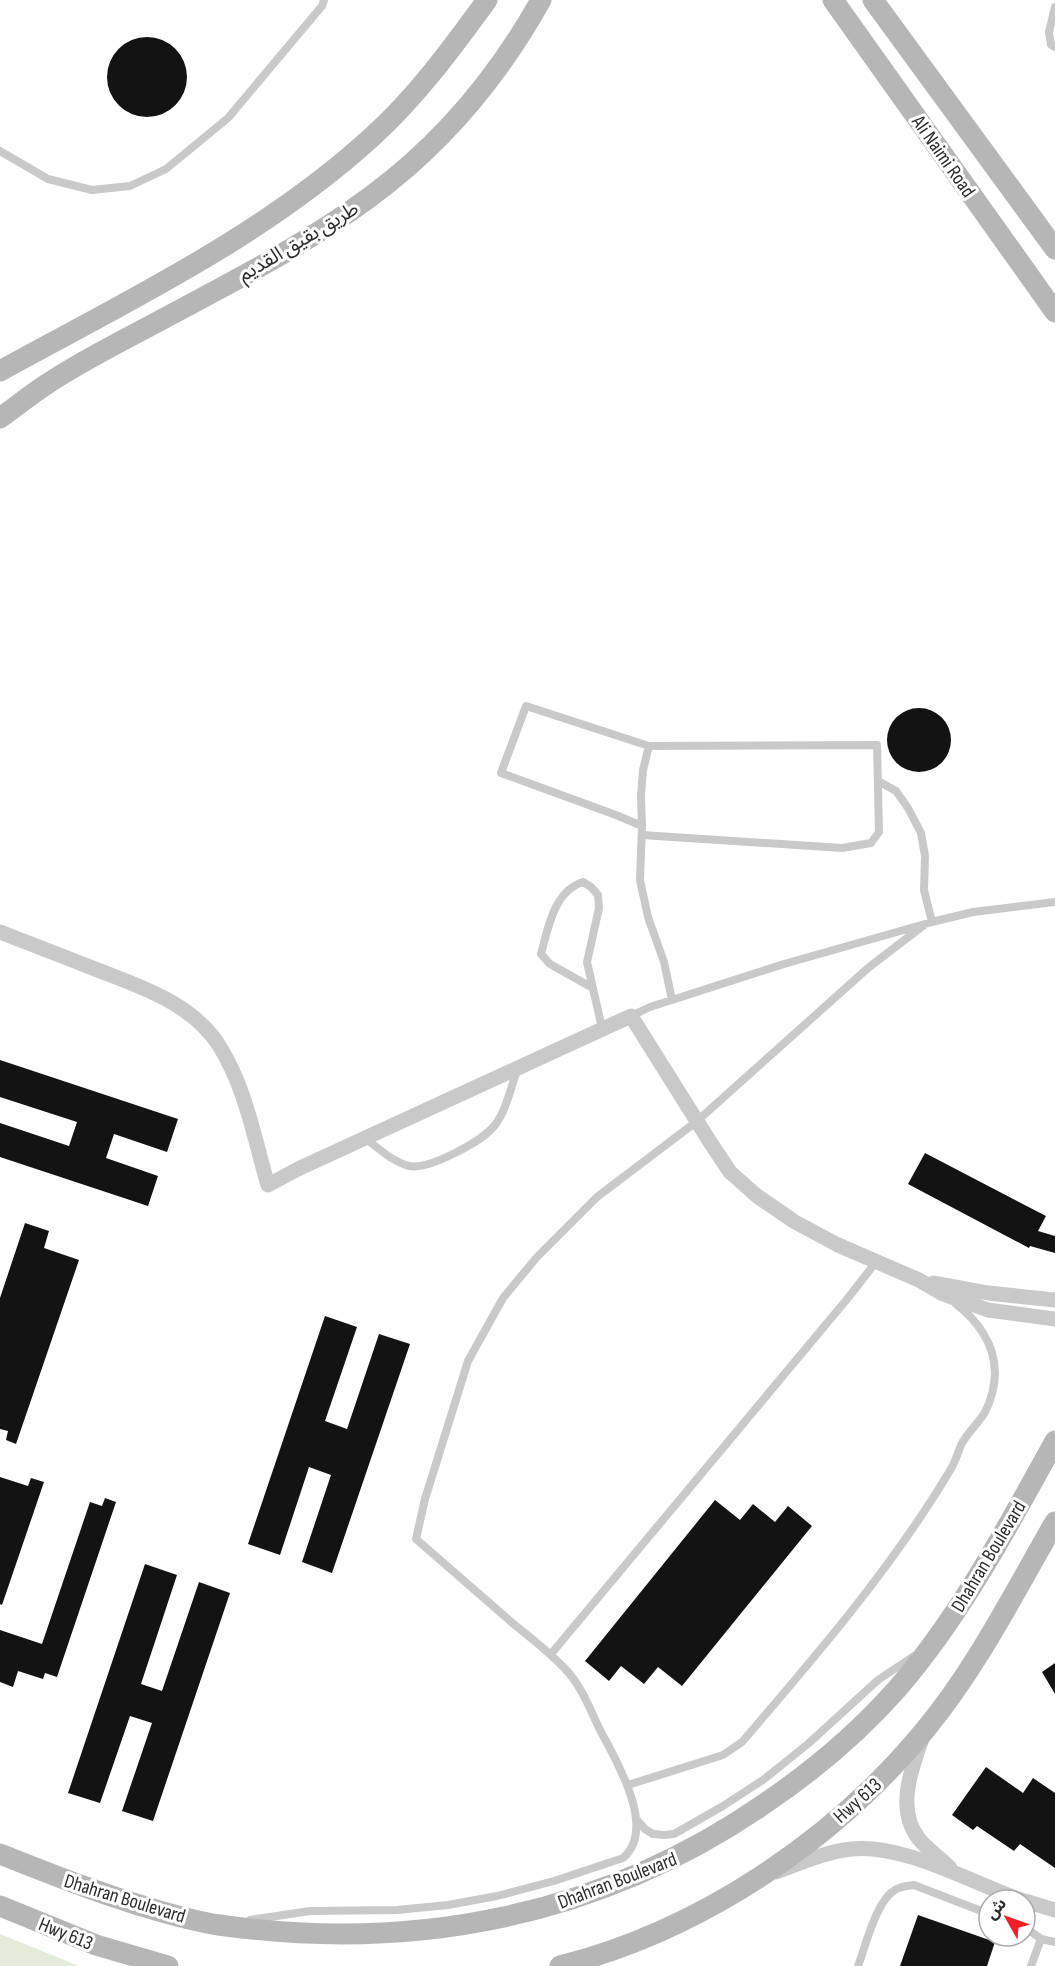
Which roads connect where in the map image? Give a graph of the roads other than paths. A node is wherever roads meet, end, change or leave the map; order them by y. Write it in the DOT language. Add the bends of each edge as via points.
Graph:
graph roads {
  1 [pos="324,0"];
  2 [pos="487,0"];
  3 [pos="541,0"];
  4 [pos="833,0"];
  5 [pos="873,0"];
  6 [pos="1055,7"];
  7 [pos="1055,47"];
  8 [pos="0,151"];
  9 [pos="1055,249"];
  10 [pos="1055,312"];
  11 [pos="0,371"];
  12 [pos="0,418"];
  13 [pos="649,746"];
  14 [pos="878,781"];
  15 [pos="642,831"];
  16 [pos="1055,902"];
  17 [pos="928,924"];
  18 [pos="0,932"];
  19 [pos="591,987"];
  20 [pos="672,1000"];
  21 [pos="631,1016"];
  22 [pos="602,1028"];
  23 [pos="518,1068"];
  24 [pos="696,1122"];
  25 [pos="366,1138"];
  26 [pos="876,1262"];
  27 [pos="919,1280"];
  28 [pos="943,1294"];
  29 [pos="1055,1300"];
  30 [pos="1025,1315"];
  31 [pos="1055,1319"];
  32 [pos="1055,1325"];
  33 [pos="1055,1441"];
  34 [pos="1055,1522"];
  35 [pos="934,1643"];
  36 [pos="551,1654"];
  37 [pos="925,1730"];
  38 [pos="628,1785"];
  39 [pos="636,1819"];
  40 [pos="0,1854"];
  41 [pos="954,1872"];
  42 [pos="757,1880"];
  43 [pos="992,1888"];
  44 [pos="1037,1905"];
  45 [pos="0,1906"];
  46 [pos="977,1909"];
  47 [pos="1055,1910"];
  48 [pos="217,1925"];
  49 [pos="1037,1936"];
  50 [pos="1041,1939"];
  51 [pos="1055,1942"];
  52 [pos="96,1945"];
  53 [pos="143,1966"];
  54 [pos="168,1966"];
  55 [pos="560,1966"];
  56 [pos="858,1966"];
  57 [pos="1031,1966"];
  1 -- 8 [label="lane" via="228,118 166,169 130,186 93,190 48,179"];
  2 -- 11 [label="main road, طريق بقيق القديم" via="420,87 374,135 323,178 266,221 207,258"];
  3 -- 12 [label="main road, طريق بقيق القديم" via="494,76 459,117 415,161 370,197 235,280 99,352"];
  4 -- 10 [label="main road, Ali Naimi Road"];
  5 -- 9 [label="main road, Ali Naimi Road"];
  6 -- 7 [label="lane" via="1049,32"];
  13 -- 14 [label="lane" via="877,745"];
  13 -- 15 [label="lane" via="641,787"];
  13 -- 15 [label="lane" via="526,706 501,773 616,815"];
  14 -- 15 [label="lane" via="879,832 871,843 842,848"];
  14 -- 17 [label="lane" via="896,790 921,833"];
  15 -- 20 [label="lane" via="640,880"];
  16 -- 17 [label="lane" via="973,912"];
  17 -- 20 [label="lane"];
  17 -- 24 [label="lane" via="868,968"];
  18 -- 25 [label="street" via="141,987 197,1020 219,1044 234,1072 268,1185"];
  19 -- 19 [label="lane" via="586,962 599,908 598,895 582,882 571,886 562,896 541,954 550,964"];
  19 -- 22 [label="lane"];
  20 -- 21 [label="lane"];
  21 -- 22 [label="street"];
  21 -- 24 [label="street"];
  22 -- 23 [label="street"];
  23 -- 25 [label="street"];
  23 -- 25 [label="lane" via="496,1124 483,1138 436,1162 410,1166 388,1156"];
  24 -- 26 [label="street" via="730,1172 757,1196 803,1226"];
  24 -- 36 [label="lane" via="597,1197 537,1257 503,1298 468,1361 425,1500 416,1539"];
  26 -- 27 [label="street"];
  26 -- 36 [label="lane"];
  27 -- 28 [label="street"];
  27 -- 29 [label="street"];
  28 -- 30 [label="street" via="988,1310"];
  28 -- 38 [label="lane" via="972,1316 986,1337 995,1372 985,1412 961,1444 954,1465 902,1544 846,1618 742,1742 723,1755"];
  30 -- 31 [label="street"];
  30 -- 32 [label="street"];
  33 -- 35 [label="main road, Dhahran Boulevard"];
  34 -- 37 [label="main road, Hwy 613" via="972,1666"];
  35 -- 39 [label="lane" via="878,1680 764,1780 723,1806 674,1834 653,1834"];
  35 -- 48 [label="main road, Dhahran Boulevard" via="860,1727 801,1778 692,1850 639,1875 577,1899 458,1926 363,1935"];
  36 -- 38 [label="lane" via="584,1696"];
  37 -- 41 [label="street" via="907,1787 909,1818 919,1839"];
  37 -- 42 [label="main road, Hwy 613" via="858,1801"];
  38 -- 39 [label="lane"];
  39 -- 48 [label="lane" via="633,1845 623,1858 497,1896 397,1910 310,1911"];
  40 -- 48 [label="main road, Dhahran Boulevard" via="89,1889"];
  41 -- 42 [label="street" via="895,1853 852,1849 829,1853"];
  41 -- 43 [label="street"];
  42 -- 55 [label="main road, Hwy 613" via="651,1935"];
  44 -- 47 [label="street"];
  45 -- 52 [label="main road, Hwy 613"];
  46 -- 56 [label="lane" via="914,1885 895,1890 880,1907"];
  49 -- 50 [label="lane"];
  50 -- 51 [label="lane"];
  50 -- 57 [label="lane"];
  52 -- 53 [label="street"];
  52 -- 54 [label="main road, Hwy 613"];
}
